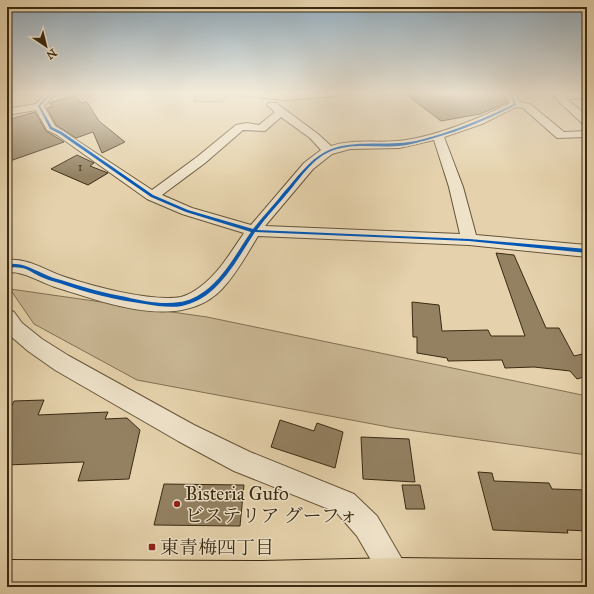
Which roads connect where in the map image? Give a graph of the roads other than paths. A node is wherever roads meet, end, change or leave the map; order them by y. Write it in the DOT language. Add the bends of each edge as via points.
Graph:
graph roads {
  1 [pos="47,121"];
  2 [pos="271,121"];
  3 [pos="293,121"];
  4 [pos="478,121"];
  5 [pos="543,121"];
  6 [pos="587,134"];
  7 [pos="438,135"];
  8 [pos="328,150"];
  9 [pos="152,196"];
  10 [pos="254,231"];
  11 [pos="469,240"];
  12 [pos="587,251"];
  13 [pos="7,266"];
  14 [pos="7,317"];
  15 [pos="396,576"];
  16 [pos="7,578"];
  17 [pos="587,578"];
  18 [pos="481,583"];
  1 -- 9 [label="street" via="51,128"];
  2 -- 9 [label="street" via="261,129 240,127"];
  3 -- 8 [label="street"];
  4 -- 7 [label="street"];
  5 -- 6 [label="street" via="561,136"];
  7 -- 8 [label="street" via="410,144 356,145"];
  7 -- 11 [label="street" via="456,188"];
  8 -- 10 [label="street" via="316,158"];
  9 -- 10 [label="street" via="186,211"];
  10 -- 11 [label="street"];
  10 -- 13 [label="street" via="222,279 203,296 181,304 149,304 48,278 20,264"];
  11 -- 12 [label="street"];
  14 -- 15 [label="street" via="15,329 62,363 186,433 244,462 345,503 367,526"];
  15 -- 16 [label="main road" via="262,579"];
  15 -- 18 [label="main road"];
  17 -- 18 [label="main road"];
}
